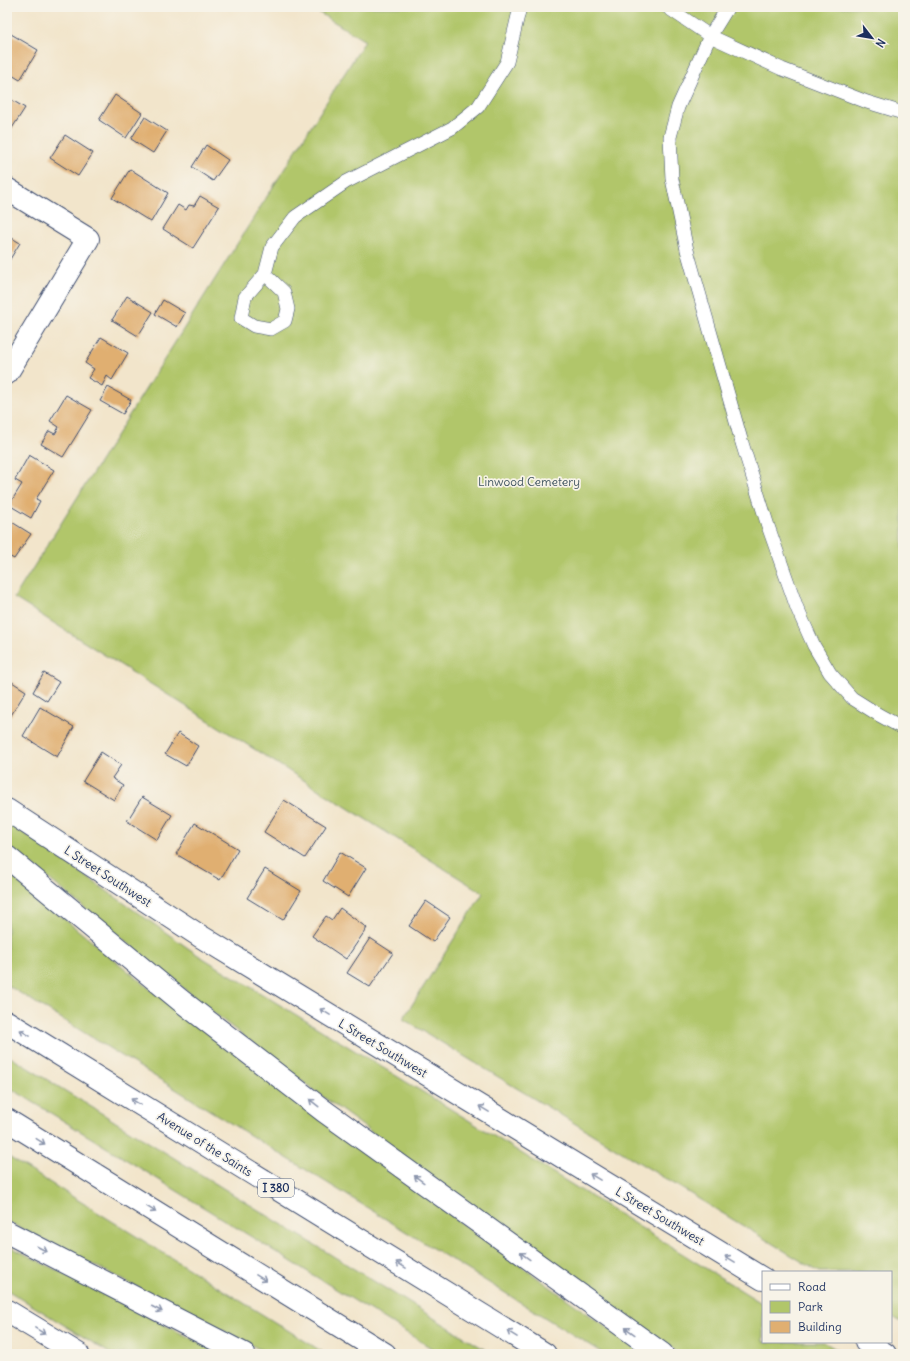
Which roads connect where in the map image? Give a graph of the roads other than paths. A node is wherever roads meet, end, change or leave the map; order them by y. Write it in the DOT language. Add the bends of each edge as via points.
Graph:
graph roads {
  1 [pos="520,7"];
  2 [pos="667,7"];
  3 [pos="728,7"];
  4 [pos="710,36"];
  5 [pos="903,113"];
  6 [pos="7,189"];
  7 [pos="265,274"];
  8 [pos="7,373"];
  9 [pos="903,728"];
  10 [pos="7,810"];
  11 [pos="7,857"];
  12 [pos="7,1022"];
  13 [pos="7,1120"];
  14 [pos="7,1232"];
  15 [pos="762,1278"];
  16 [pos="7,1311"];
  17 [pos="868,1343"];
  18 [pos="78,1354"];
  19 [pos="244,1354"];
  20 [pos="384,1354"];
  21 [pos="545,1354"];
  22 [pos="662,1354"];
  23 [pos="886,1354"];
  1 -- 7 [label="lane" via="507,62 478,107 452,128 346,182 294,217 272,247"];
  2 -- 4 [label="lane"];
  3 -- 4 [label="lane"];
  4 -- 5 [label="lane" via="782,70"];
  4 -- 9 [label="lane" via="678,107 670,137 672,179 687,250 768,526 797,608 814,646 830,673 852,698"];
  6 -- 8 [label="main road" via="88,239"];
  15 -- 10 [label="main road, L Street Southwest, one-way" via="207,940"];
  22 -- 11 [label="main road, one-way" via="324,1111 180,1000"];
  21 -- 12 [label="main road, Avenue of the Saints / I 380, one-way"];
  13 -- 20 [label="main road, one-way"];
  14 -- 19 [label="main road, one-way"];
  16 -- 18 [label="main road, one-way"];
  17 -- 23 [label="main road"];
}
